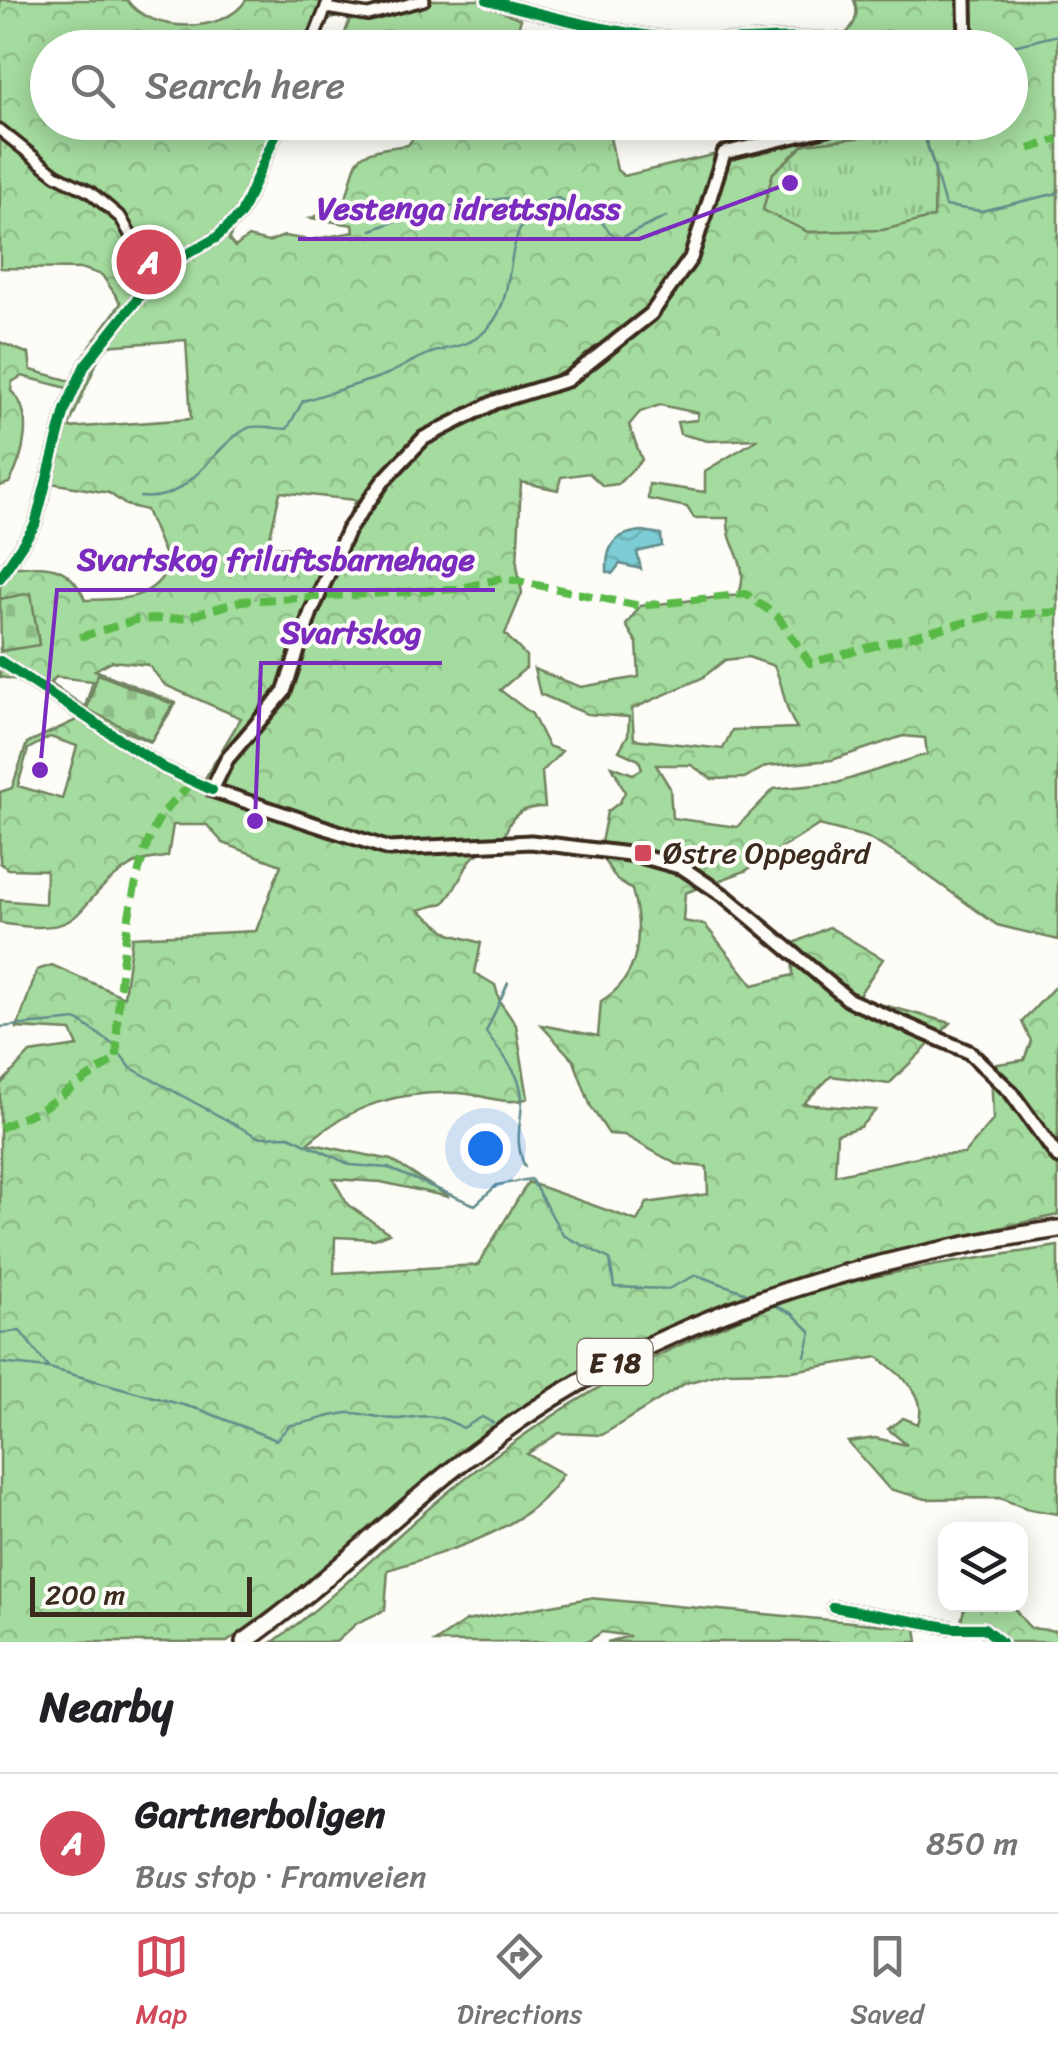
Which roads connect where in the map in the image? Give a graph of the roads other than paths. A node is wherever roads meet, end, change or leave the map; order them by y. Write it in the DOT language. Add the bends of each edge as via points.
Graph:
graph roads {
  1 [pos="424,0"];
  2 [pos="488,0"];
  3 [pos="965,0"];
  4 [pos="328,4"];
  5 [pos="317,30"];
  6 [pos="613,30"];
  7 [pos="966,30"];
  8 [pos="0,130"];
  9 [pos="273,140"];
  10 [pos="778,140"];
  11 [pos="139,292"];
  12 [pos="0,578"];
  13 [pos="0,661"];
  14 [pos="212,790"];
  15 [pos="1058,1157"];
  16 [pos="1058,1232"];
  17 [pos="833,1607"];
  18 [pos="244,1642"];
  19 [pos="255,1642"];
  20 [pos="1002,1642"];
  1 -- 4 [label="street" via="368,15"];
  2 -- 6 [label="street"];
  3 -- 7 [label="main road"];
  4 -- 5 [label="street"];
  8 -- 11 [label="street" via="121,218 137,247"];
  9 -- 11 [label="street" via="241,214 206,245 168,263"];
  10 -- 14 [label="main road" via="724,153 691,258 651,314 567,380 480,410 407,453 348,530 284,692 227,759"];
  11 -- 12 [label="street" via="74,385 35,525"];
  13 -- 14 [label="street" via="164,768"];
  14 -- 15 [label="main road" via="389,850 531,842 637,855 682,868 716,888 849,1000 969,1052 1010,1091"];
  16 -- 18 [label="highway, E 18" via="945,1247 826,1276 638,1350 480,1448"];
  16 -- 19 [label="highway, E 18" via="830,1282 642,1355 472,1461"];
  17 -- 20 [label="street" via="984,1628"];
}
